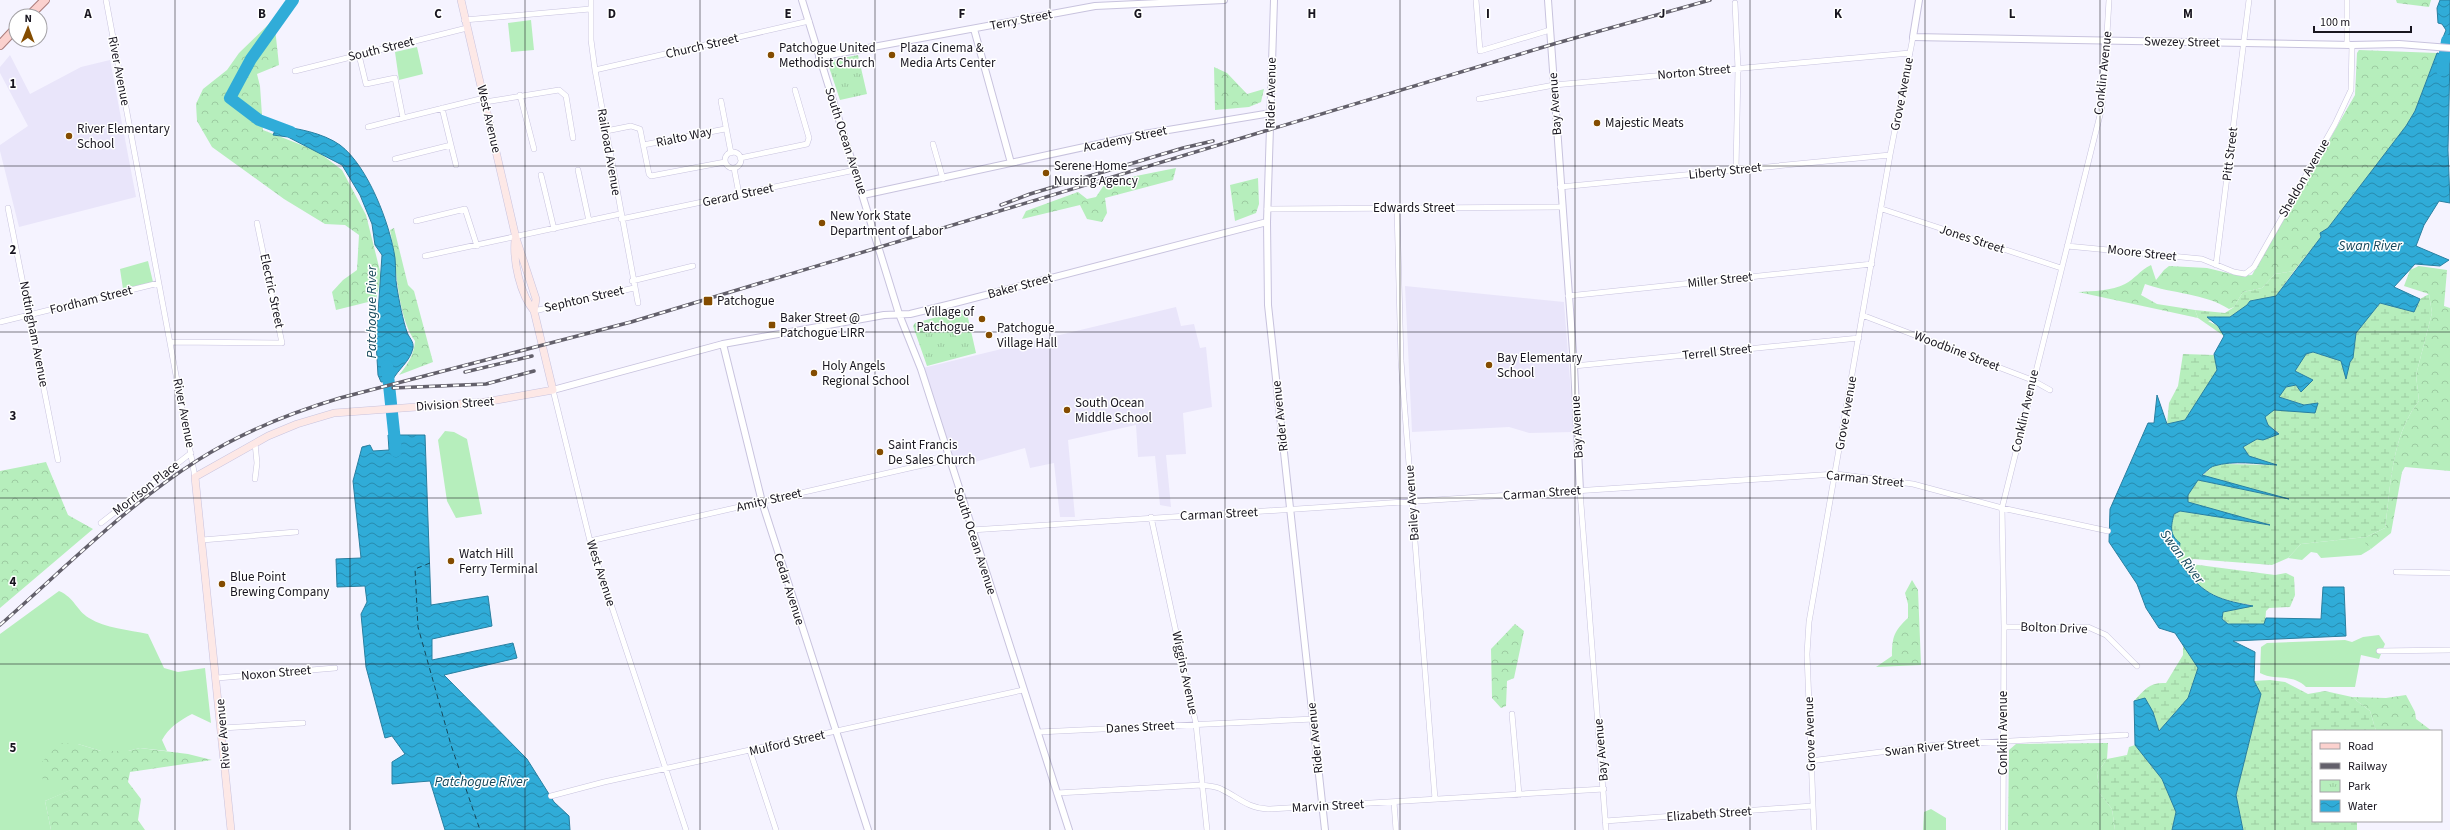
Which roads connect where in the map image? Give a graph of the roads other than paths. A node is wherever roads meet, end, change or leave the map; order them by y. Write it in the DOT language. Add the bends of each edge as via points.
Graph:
graph roads {
  1 [pos="45,0"];
  2 [pos="106,0"];
  3 [pos="461,0"];
  4 [pos="590,0"];
  5 [pos="802,0"];
  6 [pos="1224,0"];
  7 [pos="1274,0"];
  8 [pos="1476,0"];
  9 [pos="1548,0"];
  10 [pos="1919,0"];
  11 [pos="2109,0"];
  12 [pos="2249,0"];
  13 [pos="2347,0"];
  14 [pos="1735,3"];
  15 [pos="36,8"];
  16 [pos="590,9"];
  17 [pos="464,20"];
  18 [pos="809,21"];
  19 [pos="467,28"];
  20 [pos="974,29"];
  21 [pos="1550,30"];
  22 [pos="8,36"];
  23 [pos="1913,37"];
  24 [pos="2105,41"];
  25 [pos="2243,43"];
  26 [pos="0,45"];
  27 [pos="2349,45"];
  28 [pos="2450,48"];
  29 [pos="1910,52"];
  30 [pos="359,55"];
  31 [pos="819,57"];
  32 [pos="1738,68"];
  33 [pos="595,70"];
  34 [pos="295,72"];
  35 [pos="1554,85"];
  36 [pos="795,90"];
  37 [pos="520,95"];
  38 [pos="484,100"];
  39 [pos="1479,100"];
  40 [pos="721,101"];
  41 [pos="442,108"];
  42 [pos="1271,113"];
  43 [pos="403,118"];
  44 [pos="368,127"];
  45 [pos="725,128"];
  46 [pos="606,131"];
  47 [pos="573,138"];
  48 [pos="933,144"];
  49 [pos="451,145"];
  50 [pos="643,145"];
  51 [pos="534,149"];
  52 [pos="731,153"];
  53 [pos="1890,155"];
  54 [pos="740,158"];
  55 [pos="395,159"];
  56 [pos="725,162"];
  57 [pos="1011,164"];
  58 [pos="456,165"];
  59 [pos="734,168"];
  60 [pos="1736,169"];
  61 [pos="578,170"];
  62 [pos="855,170"];
  63 [pos="541,176"];
  64 [pos="942,179"];
  65 [pos="1560,187"];
  66 [pos="739,194"];
  67 [pos="863,195"];
  68 [pos="1561,207"];
  69 [pos="8,208"];
  70 [pos="1397,208"];
  71 [pos="1267,209"];
  72 [pos="1882,210"];
  73 [pos="621,216"];
  74 [pos="416,221"];
  75 [pos="589,221"];
  76 [pos="1267,222"];
  77 [pos="257,223"];
  78 [pos="554,229"];
  79 [pos="516,238"];
  80 [pos="477,246"];
  81 [pos="2067,246"];
  82 [pos="424,256"];
  83 [pos="1872,264"];
  84 [pos="2216,265"];
  85 [pos="693,266"];
  86 [pos="2061,268"];
  87 [pos="632,281"];
  88 [pos="159,283"];
  89 [pos="634,288"];
  90 [pos="1568,296"];
  91 [pos="638,303"];
  92 [pos="534,311"];
  93 [pos="899,314"];
  94 [pos="30,315"];
  95 [pos="1862,315"];
  96 [pos="0,322"];
  97 [pos="1860,338"];
  98 [pos="170,342"];
  99 [pos="723,344"];
  100 [pos="1574,366"];
  101 [pos="2032,380"];
  102 [pos="554,390"];
  103 [pos="2050,390"];
  104 [pos="255,443"];
  105 [pos="192,453"];
  106 [pos="58,460"];
  107 [pos="949,460"];
  108 [pos="1836,474"];
  109 [pos="195,477"];
  110 [pos="255,480"];
  111 [pos="1580,491"];
  112 [pos="762,502"];
  113 [pos="1412,502"];
  114 [pos="2002,508"];
  115 [pos="1290,510"];
  116 [pos="1151,517"];
  117 [pos="101,523"];
  118 [pos="971,530"];
  119 [pos="2108,531"];
  120 [pos="296,532"];
  121 [pos="202,540"];
  122 [pos="590,541"];
  123 [pos="2396,572"];
  124 [pos="2450,573"];
  125 [pos="2004,627"];
  126 [pos="2450,650"];
  127 [pos="2379,651"];
  128 [pos="2137,666"];
  129 [pos="334,668"];
  130 [pos="217,678"];
  131 [pos="1023,690"];
  132 [pos="1512,714"];
  133 [pos="1314,719"];
  134 [pos="303,723"];
  135 [pos="1196,724"];
  136 [pos="222,728"];
  137 [pos="835,732"];
  138 [pos="1038,732"];
  139 [pos="2126,735"];
  140 [pos="2002,741"];
  141 [pos="750,751"];
  142 [pos="1810,761"];
  143 [pos="667,770"];
  144 [pos="1202,785"];
  145 [pos="1604,789"];
  146 [pos="1057,794"];
  147 [pos="1519,794"];
  148 [pos="552,796"];
  149 [pos="1435,799"];
  150 [pos="1394,802"];
  151 [pos="1812,806"];
  152 [pos="1322,807"];
  153 [pos="1605,821"];
  154 [pos="231,830"];
  155 [pos="686,830"];
  156 [pos="776,830"];
  157 [pos="868,830"];
  158 [pos="1069,830"];
  159 [pos="1206,830"];
  160 [pos="1325,830"];
  161 [pos="1396,830"];
  162 [pos="1606,830"];
  163 [pos="1814,830"];
  164 [pos="2003,830"];
  1 -- 15 [label="main road"];
  2 -- 88 [label="street, River Avenue"];
  3 -- 17 [label="main road, West Avenue"];
  4 -- 16 [label="street, Railroad Avenue"];
  5 -- 18 [label="street, South Ocean Avenue"];
  6 -- 20 [label="street, Terry Street" via="1095,6"];
  7 -- 42 [label="street, Rider Avenue"];
  8 -- 21 [label="street" via="1480,51"];
  9 -- 21 [label="street, Bay Avenue"];
  10 -- 23 [label="street, Grove Avenue"];
  11 -- 24 [label="street, Conklin Avenue"];
  12 -- 25 [label="street, Pitt Street"];
  13 -- 27 [label="street"];
  14 -- 32 [label="street"];
  16 -- 17 [label="street"];
  16 -- 33 [label="street, Railroad Avenue"];
  17 -- 19 [label="main road, West Avenue"];
  18 -- 31 [label="street, South Ocean Avenue"];
  18 -- 33 [label="street, Church Street"];
  19 -- 30 [label="street, South Street"];
  19 -- 38 [label="main road, West Avenue"];
  20 -- 31 [label="street, Terry Street"];
  20 -- 57 [label="street"];
  21 -- 35 [label="street, Bay Avenue"];
  22 -- 26 [label="main road"];
  23 -- 24 [label="street, Swezey Street"];
  23 -- 29 [label="street, Grove Avenue"];
  24 -- 25 [label="street, Swezey Street"];
  24 -- 81 [label="street, Conklin Avenue" via="2102,107"];
  25 -- 27 [label="street, Swezey Street"];
  25 -- 84 [label="street, Pitt Street"];
  27 -- 28 [label="street, Swezey Street" via="2399,44"];
  27 -- 84 [label="street, Sheldon Avenue" via="2351,90 2335,124 2254,267 2245,274"];
  29 -- 32 [label="street, Norton Street"];
  29 -- 53 [label="street, Grove Avenue"];
  30 -- 34 [label="street, South Street"];
  30 -- 43 [label="street" via="366,84 395,78"];
  31 -- 62 [label="street, South Ocean Avenue"];
  32 -- 35 [label="street, Norton Street"];
  32 -- 60 [label="street"];
  33 -- 46 [label="street, Railroad Avenue"];
  35 -- 39 [label="street, Norton Street"];
  35 -- 65 [label="street, Bay Avenue"];
  36 -- 54 [label="street" via="809,138 807,144"];
  37 -- 38 [label="street"];
  37 -- 47 [label="street" via="559,90 564,92"];
  37 -- 51 [label="street"];
  38 -- 41 [label="street"];
  38 -- 79 [label="main road, West Avenue"];
  40 -- 45 [label="street"];
  41 -- 43 [label="street"];
  41 -- 49 [label="street"];
  42 -- 57 [label="street, Academy Street" via="1144,134"];
  42 -- 71 [label="street, Rider Avenue"];
  43 -- 44 [label="street"];
  45 -- 50 [label="street, Rialto Way"];
  45 -- 52 [label="street"];
  46 -- 50 [label="street" via="636,126 640,129"];
  46 -- 73 [label="street, Railroad Avenue"];
  48 -- 64 [label="street"];
  49 -- 55 [label="street"];
  49 -- 58 [label="street"];
  50 -- 56 [label="street" via="648,174 651,176"];
  52 -- 54 [label="street" via="737,154"];
  52 -- 56 [label="street" via="726,156"];
  53 -- 60 [label="street, Liberty Street"];
  53 -- 72 [label="street, Grove Avenue"];
  54 -- 59 [label="street" via="739,164"];
  56 -- 59 [label="street"];
  57 -- 64 [label="street, Academy Street"];
  59 -- 66 [label="street"];
  60 -- 65 [label="street, Liberty Street"];
  61 -- 75 [label="street"];
  62 -- 66 [label="street, Gerard Street"];
  62 -- 67 [label="street, South Ocean Avenue"];
  63 -- 78 [label="street"];
  64 -- 67 [label="street, Academy Street"];
  65 -- 68 [label="street, Bay Avenue"];
  66 -- 73 [label="street, Gerard Street"];
  67 -- 93 [label="street, South Ocean Avenue"];
  68 -- 70 [label="street, Edwards Street"];
  68 -- 90 [label="street, Bay Avenue"];
  69 -- 94 [label="street, Nottingham Avenue"];
  70 -- 71 [label="street, Edwards Street"];
  70 -- 113 [label="street, Bailey Avenue" via="1401,361"];
  71 -- 76 [label="street, Rider Avenue"];
  72 -- 83 [label="street, Grove Avenue"];
  72 -- 86 [label="street, Jones Street"];
  73 -- 75 [label="street, Gerard Street"];
  73 -- 87 [label="street, Railroad Avenue"];
  74 -- 80 [label="street" via="465,209"];
  75 -- 78 [label="street, Gerard Street"];
  76 -- 93 [label="street, Baker Street" via="952,304"];
  76 -- 115 [label="street, Rider Avenue" via="1268,306"];
  77 -- 98 [label="street, Electric Street" via="282,343"];
  78 -- 79 [label="street, Gerard Street"];
  79 -- 80 [label="street, Gerard Street"];
  79 -- 92 [label="main road, West Avenue" via="536,299"];
  80 -- 82 [label="street, Gerard Street"];
  81 -- 84 [label="street, Moore Street" via="2202,259"];
  81 -- 86 [label="street, Conklin Avenue"];
  83 -- 90 [label="street, Miller Street"];
  83 -- 95 [label="street, Grove Avenue"];
  85 -- 87 [label="street"];
  86 -- 101 [label="street, Conklin Avenue"];
  87 -- 89 [label="street, Railroad Avenue"];
  88 -- 94 [label="street, Fordham Street"];
  88 -- 98 [label="street, River Avenue"];
  89 -- 91 [label="street, Railroad Avenue"];
  89 -- 92 [label="street, Sephton Street"];
  90 -- 100 [label="street, Bay Avenue"];
  92 -- 102 [label="main road, West Avenue"];
  93 -- 99 [label="street, Baker Street"];
  93 -- 107 [label="street, South Ocean Avenue" via="921,369"];
  94 -- 96 [label="street, Fordham Street"];
  94 -- 106 [label="street, Nottingham Avenue"];
  95 -- 97 [label="street, Grove Avenue"];
  95 -- 101 [label="street, Woodbine Street"];
  97 -- 100 [label="street, Terrell Street"];
  97 -- 108 [label="street, Grove Avenue"];
  98 -- 105 [label="street, River Avenue"];
  99 -- 102 [label="street, Division Street"];
  99 -- 112 [label="street, Cedar Avenue"];
  100 -- 111 [label="street, Bay Avenue"];
  101 -- 103 [label="street, Woodbine Street"];
  101 -- 114 [label="street, Conklin Avenue"];
  102 -- 104 [label="main road, Division Street" via="492,401 334,413 297,424"];
  102 -- 122 [label="street, West Avenue"];
  104 -- 109 [label="main road, Division Street"];
  104 -- 110 [label="street"];
  105 -- 109 [label="street, River Avenue"];
  105 -- 117 [label="street, Morrison Place"];
  107 -- 112 [label="street, Amity Street"];
  107 -- 118 [label="street, South Ocean Avenue"];
  108 -- 111 [label="street, Carman Street"];
  108 -- 114 [label="street, Carman Street" via="1913,484"];
  108 -- 142 [label="street, Grove Avenue" via="1809,622 1807,654"];
  109 -- 121 [label="main road, River Avenue"];
  111 -- 113 [label="street, Carman Street"];
  111 -- 145 [label="street, Bay Avenue"];
  112 -- 122 [label="street, Amity Street"];
  112 -- 137 [label="street, Cedar Avenue"];
  113 -- 115 [label="street, Carman Street"];
  113 -- 149 [label="street, Bailey Avenue"];
  114 -- 119 [label="street, Carman Street"];
  114 -- 125 [label="street, Conklin Avenue"];
  115 -- 116 [label="street, Carman Street"];
  115 -- 133 [label="street, Rider Avenue"];
  116 -- 118 [label="street, Carman Street"];
  116 -- 135 [label="street, Wiggins Avenue"];
  118 -- 131 [label="street, South Ocean Avenue"];
  120 -- 121 [label="street"];
  121 -- 130 [label="main road, River Avenue"];
  122 -- 143 [label="street, West Avenue"];
  123 -- 124 [label="street"];
  125 -- 128 [label="street, Bolton Drive" via="2088,627 2106,635"];
  125 -- 140 [label="street, Conklin Avenue"];
  126 -- 127 [label="street"];
  129 -- 130 [label="street, Noxon Street"];
  130 -- 136 [label="main road, River Avenue"];
  131 -- 137 [label="street, Mulford Street"];
  131 -- 138 [label="street, South Ocean Avenue"];
  132 -- 147 [label="street"];
  133 -- 135 [label="street, Danes Street"];
  133 -- 152 [label="street, Rider Avenue"];
  134 -- 136 [label="street"];
  135 -- 138 [label="street, Danes Street"];
  135 -- 144 [label="street, Wiggins Avenue"];
  136 -- 154 [label="main road, River Avenue"];
  137 -- 141 [label="street, Mulford Street"];
  137 -- 157 [label="street, Cedar Avenue"];
  138 -- 146 [label="street, South Ocean Avenue"];
  139 -- 140 [label="street, Swan River Street"];
  140 -- 142 [label="street, Swan River Street" via="1936,745"];
  140 -- 164 [label="street, Conklin Avenue"];
  141 -- 143 [label="street, Mulford Street"];
  141 -- 156 [label="street"];
  142 -- 151 [label="street, Grove Avenue"];
  143 -- 148 [label="street, Mulford Street" via="604,782"];
  143 -- 155 [label="street, West Avenue"];
  144 -- 146 [label="street, Marvin Street"];
  144 -- 152 [label="street, Marvin Street" via="1220,788 1244,804 1256,808"];
  144 -- 159 [label="street, Wiggins Avenue"];
  145 -- 147 [label="street, Marvin Street"];
  145 -- 153 [label="street, Bay Avenue"];
  146 -- 158 [label="street, South Ocean Avenue"];
  147 -- 149 [label="street, Marvin Street"];
  149 -- 150 [label="street, Marvin Street"];
  150 -- 152 [label="street, Marvin Street"];
  150 -- 161 [label="street"];
  151 -- 153 [label="street, Elizabeth Street"];
  151 -- 163 [label="street, Grove Avenue"];
  152 -- 160 [label="street, Rider Avenue"];
  153 -- 162 [label="street, Bay Avenue"];
}
